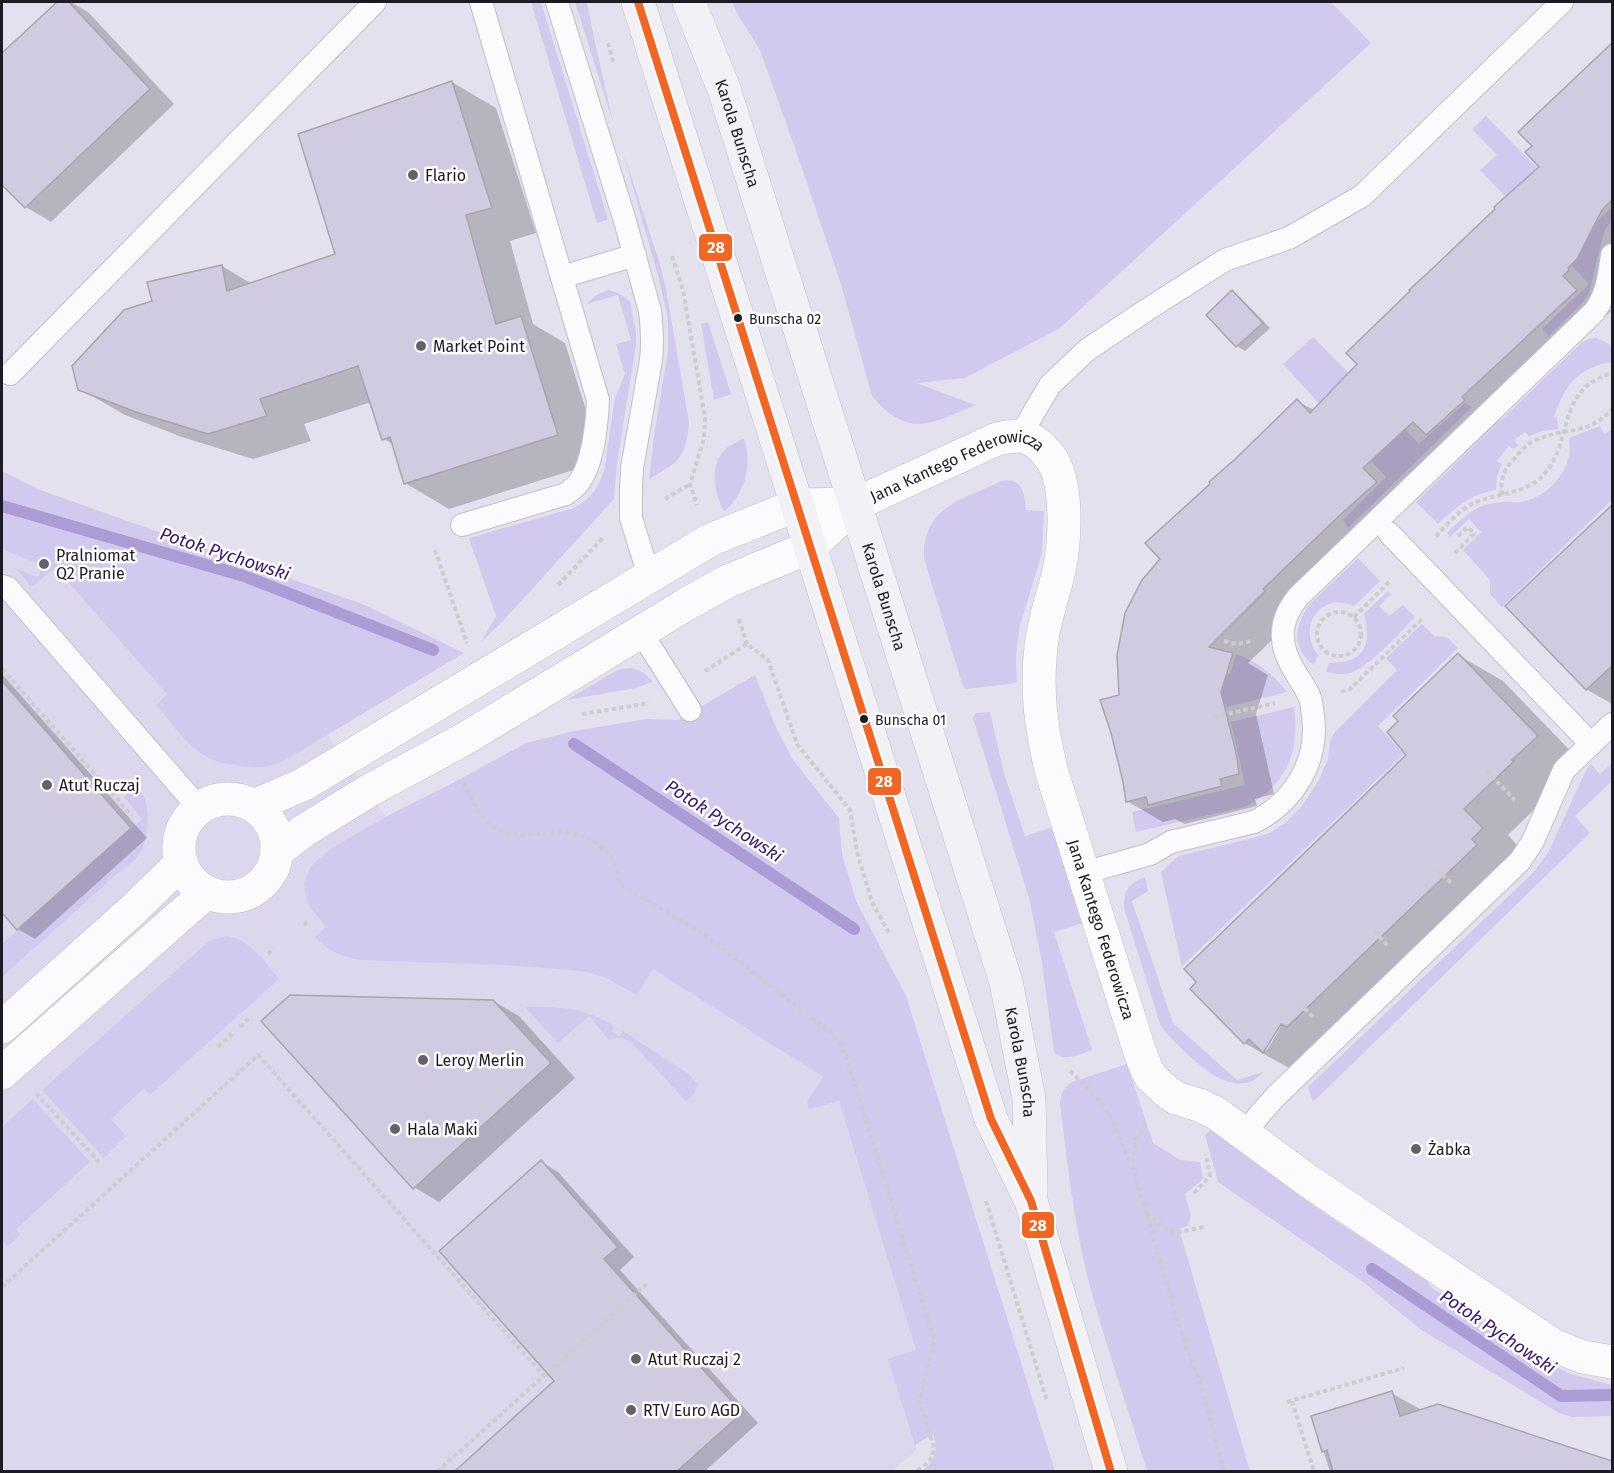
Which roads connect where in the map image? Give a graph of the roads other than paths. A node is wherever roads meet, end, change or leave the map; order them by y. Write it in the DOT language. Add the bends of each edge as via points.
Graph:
graph roads {
  1 [pos="375,2"];
  2 [pos="481,2"];
  3 [pos="557,2"];
  4 [pos="638,2"];
  5 [pos="689,2"];
  6 [pos="1562,2"];
  7 [pos="635,255"];
  8 [pos="1612,255"];
  9 [pos="562,276"];
  10 [pos="10,374"];
  11 [pos="1020,436"];
  12 [pos="856,504"];
  13 [pos="797,505"];
  14 [pos="462,525"];
  15 [pos="1389,533"];
  16 [pos="810,547"];
  17 [pos="649,576"];
  18 [pos="2,586"];
  19 [pos="641,632"];
  20 [pos="690,710"];
  21 [pos="1612,724"];
  22 [pos="1591,744"];
  23 [pos="254,806"];
  24 [pos="199,808"];
  25 [pos="278,851"];
  26 [pos="181,863"];
  27 [pos="1084,873"];
  28 [pos="207,892"];
  29 [pos="2,1027"];
  30 [pos="2,1073"];
  31 [pos="1245,1134"];
  32 [pos="1031,1201"];
  33 [pos="1612,1362"];
  34 [pos="1111,1472"];
  1 -- 10 [label="lane"];
  2 -- 9 [label="lane"];
  3 -- 7 [label="lane"];
  4 -- 13 [label="main road, Karola Bunscha"];
  5 -- 12 [label="main road, Karola Bunscha" via="723,89"];
  6 -- 11 [label="lane" via="1362,196 1289,238 1225,260 1087,350 1050,385"];
  7 -- 9 [label="lane"];
  7 -- 17 [label="lane" via="650,311 653,342 632,468 631,518"];
  8 -- 27 [label="lane" via="1606,291 1594,312 1290,607 1283,626 1284,647 1310,698 1314,725 1308,765 1287,798 1254,822 1171,842 1150,854"];
  9 -- 14 [label="lane" via="598,400 588,466 566,494"];
  11 -- 12 [label="street, Jana Kantego Federowicza" via="997,439"];
  11 -- 27 [label="street, Jana Kantego Federowicza" via="1045,449 1062,484 1063,543 1041,645 1039,708 1052,773"];
  12 -- 13 [label="street"];
  12 -- 16 [label="street"];
  12 -- 32 [label="main road, Karola Bunscha" via="1006,982 1029,1099"];
  13 -- 16 [label="main road, Karola Bunscha"];
  13 -- 17 [label="street" via="710,540"];
  15 -- 22 [label="lane"];
  16 -- 19 [label="street" via="726,582"];
  16 -- 32 [label="main road, Karola Bunscha" via="991,1119"];
  17 -- 23 [label="street" via="304,784"];
  18 -- 24 [label="lane" via="8,588"];
  19 -- 20 [label="lane"];
  19 -- 25 [label="street" via="466,738 370,790"];
  21 -- 22 [label="lane"];
  22 -- 31 [label="lane" via="1564,770 1533,842 1520,861 1275,1097"];
  23 -- 24 [label="street" via="232,799"];
  23 -- 25 [label="street" via="273,828"];
  24 -- 26 [label="street" via="181,833"];
  25 -- 28 [label="street" via="270,872 255,889 232,897"];
  26 -- 28 [label="street" via="195,884"];
  26 -- 29 [label="street"];
  27 -- 31 [label="street, Jana Kantego Federowicza" via="1151,1077 1176,1098 1208,1108"];
  28 -- 30 [label="street"];
  31 -- 33 [label="street, Jana Kantego Federowicza" via="1553,1345 1583,1357"];
  32 -- 34 [label="main road, Karola Bunscha"];
}
